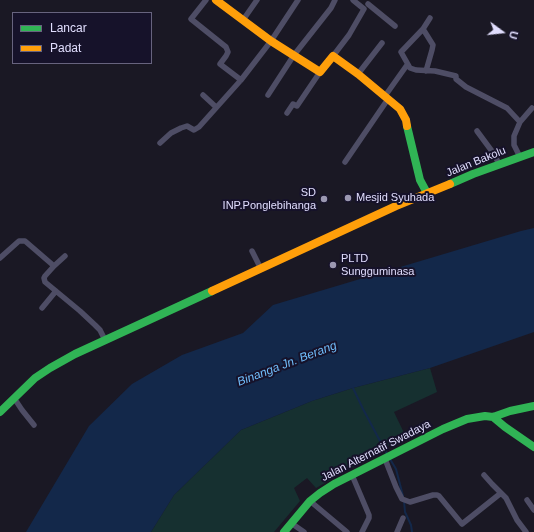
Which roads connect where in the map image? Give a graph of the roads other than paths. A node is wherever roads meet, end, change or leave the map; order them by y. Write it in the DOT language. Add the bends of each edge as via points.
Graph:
graph roads {
  1 [pos="206,0"];
  2 [pos="257,0"];
  3 [pos="298,0"];
  4 [pos="335,0"];
  5 [pos="352,0"];
  6 [pos="218,1"];
  7 [pos="368,4"];
  8 [pos="430,18"];
  9 [pos="243,20"];
  10 [pos="395,26"];
  11 [pos="422,29"];
  12 [pos="271,41"];
  13 [pos="382,43"];
  14 [pos="294,55"];
  15 [pos="333,56"];
  16 [pos="407,65"];
  17 [pos="426,71"];
  18 [pos="320,72"];
  19 [pos="358,74"];
  20 [pos="241,80"];
  21 [pos="203,95"];
  22 [pos="268,95"];
  23 [pos="387,98"];
  24 [pos="216,107"];
  25 [pos="532,108"];
  26 [pos="287,113"];
  27 [pos="520,122"];
  28 [pos="477,131"];
  29 [pos="160,143"];
  30 [pos="534,152"];
  31 [pos="520,157"];
  32 [pos="345,162"];
  33 [pos="499,164"];
  34 [pos="427,193"];
  35 [pos="252,251"];
  36 [pos="65,256"];
  37 [pos="0,258"];
  38 [pos="54,266"];
  39 [pos="260,266"];
  40 [pos="56,291"];
  41 [pos="42,308"];
  42 [pos="105,339"];
  43 [pos="14,398"];
  44 [pos="534,406"];
  45 [pos="0,412"];
  46 [pos="493,417"];
  47 [pos="34,425"];
  48 [pos="534,447"];
  49 [pos="386,459"];
  50 [pos="352,475"];
  51 [pos="484,475"];
  52 [pos="501,493"];
  53 [pos="527,500"];
  54 [pos="310,501"];
  55 [pos="534,510"];
  56 [pos="403,518"];
  57 [pos="291,523"];
  58 [pos="284,532"];
  59 [pos="304,532"];
  60 [pos="347,532"];
  61 [pos="362,532"];
  62 [pos="397,532"];
  63 [pos="526,532"];
  1 -- 20 [label="street" via="191,20 226,47 228,52 220,64"];
  2 -- 9 [label="street"];
  3 -- 12 [label="street"];
  4 -- 14 [label="street"];
  5 -- 7 [label="street"];
  6 -- 9 [label="street"];
  7 -- 10 [label="street"];
  7 -- 15 [label="street"];
  8 -- 11 [label="street"];
  9 -- 12 [label="street"];
  11 -- 16 [label="street" via="401,52"];
  11 -- 17 [label="street" via="433,45"];
  12 -- 14 [label="street"];
  12 -- 20 [label="street"];
  13 -- 19 [label="street"];
  14 -- 18 [label="street"];
  14 -- 22 [label="street"];
  15 -- 18 [label="street"];
  15 -- 19 [label="street"];
  16 -- 17 [label="street" via="416,70"];
  16 -- 23 [label="street"];
  17 -- 27 [label="street" via="456,76 456,79 466,87 507,108"];
  18 -- 26 [label="street" via="297,106 293,104"];
  19 -- 23 [label="street"];
  20 -- 24 [label="street"];
  21 -- 24 [label="street"];
  23 -- 32 [label="street"];
  23 -- 34 [label="street" via="400,109 406,120 420,180"];
  24 -- 29 [label="street" via="196,130 186,126 171,133"];
  25 -- 27 [label="street"];
  27 -- 31 [label="street" via="514,136 514,145"];
  28 -- 33 [label="street"];
  30 -- 31 [label="street, Jalan Bakolu"];
  31 -- 33 [label="street, Jalan Bakolu"];
  33 -- 34 [label="street, Jalan Bakolu"];
  34 -- 39 [label="street, Jalan Bakolu"];
  35 -- 39 [label="street"];
  36 -- 38 [label="street"];
  37 -- 38 [label="street" via="22,240"];
  38 -- 40 [label="street" via="44,278"];
  39 -- 42 [label="street, Jalan Bakolu"];
  40 -- 41 [label="street"];
  40 -- 42 [label="street" via="87,317"];
  42 -- 43 [label="street, Jalan Bakolu" via="44,372"];
  43 -- 45 [label="street, Jalan Bakolu"];
  43 -- 47 [label="street"];
  44 -- 46 [label="street, Jalan Alternatif Swadaya"];
  46 -- 48 [label="street"];
  46 -- 49 [label="street, Jalan Alternatif Swadaya" via="467,419"];
  49 -- 50 [label="street, Jalan Alternatif Swadaya"];
  49 -- 52 [label="street" via="402,499 410,502 437,495 462,524"];
  50 -- 54 [label="street, Jalan Alternatif Swadaya"];
  50 -- 61 [label="street" via="369,515"];
  51 -- 52 [label="street"];
  52 -- 63 [label="street"];
  53 -- 55 [label="street"];
  54 -- 57 [label="street, Jalan Alternatif Swadaya"];
  54 -- 60 [label="street"];
  56 -- 62 [label="street"];
  57 -- 58 [label="street, Jalan Alternatif Swadaya"];
  57 -- 59 [label="street"];
}
